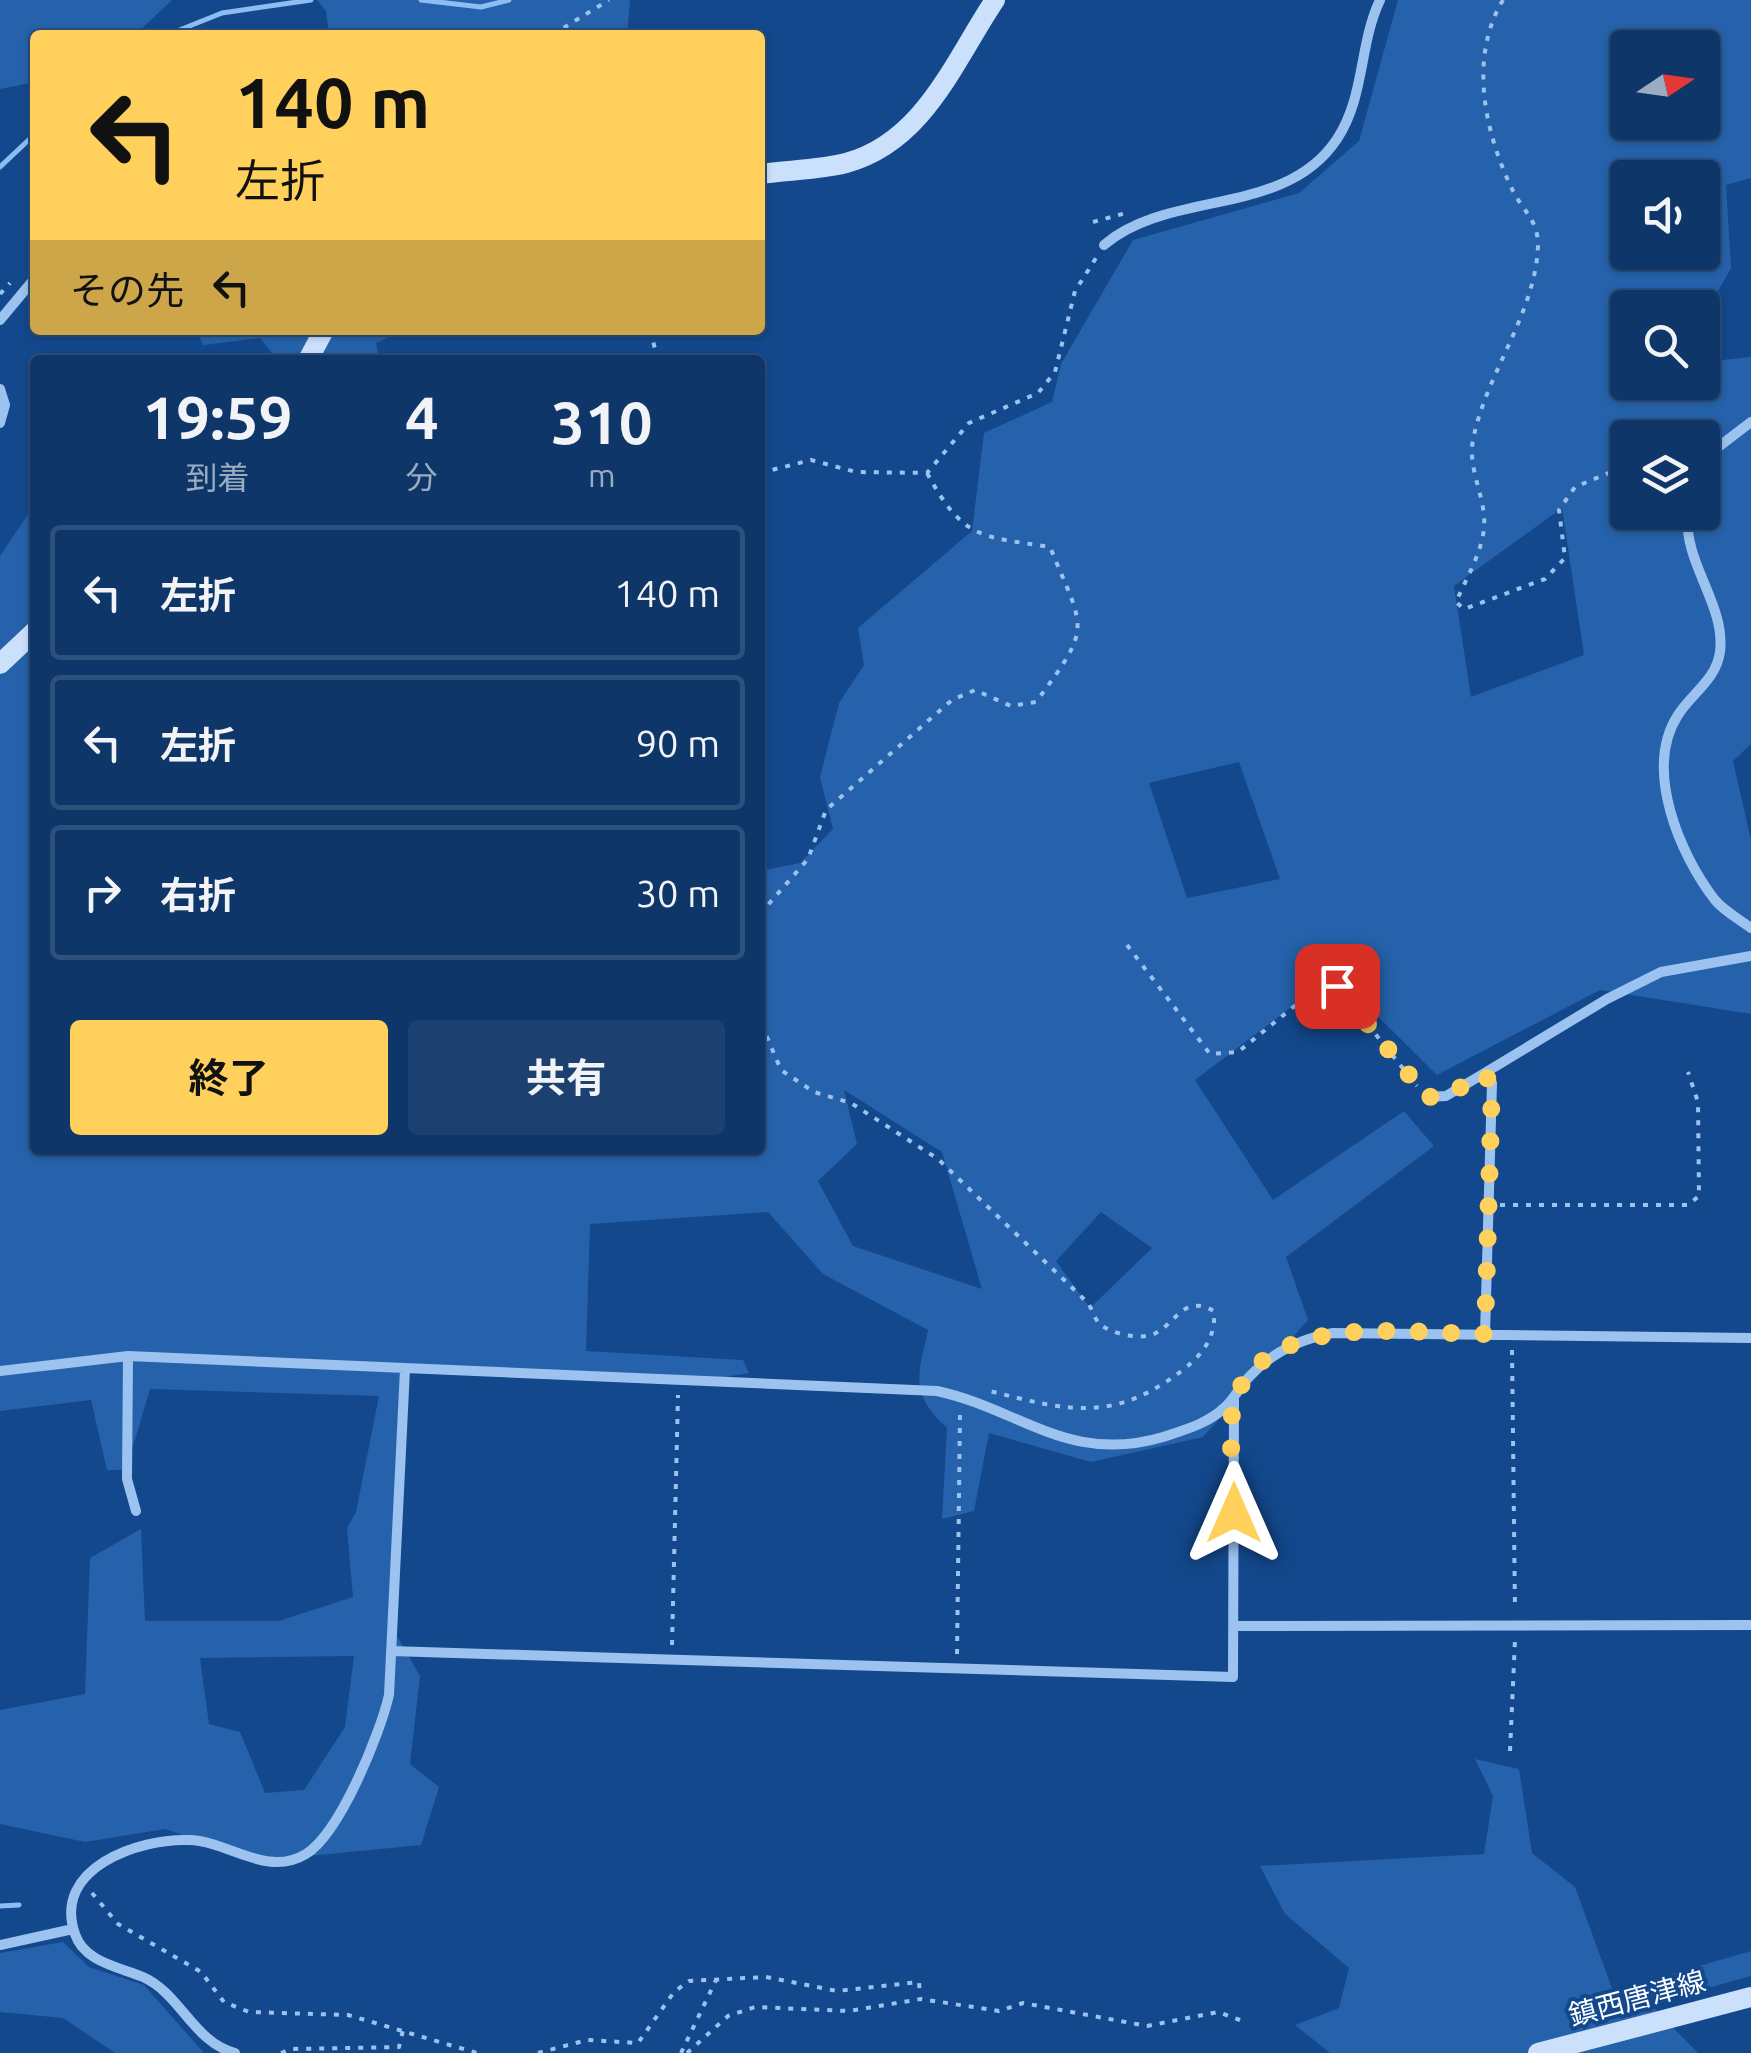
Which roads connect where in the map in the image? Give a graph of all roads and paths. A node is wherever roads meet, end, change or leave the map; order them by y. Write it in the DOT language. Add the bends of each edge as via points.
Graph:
graph roads {
  1 [pos="609,0"];
  2 [pos="995,0"];
  3 [pos="1380,0"];
  4 [pos="1503,0"];
  5 [pos="560,30"];
  6 [pos="765,173"];
  7 [pos="1104,245"];
  8 [pos="30,284"];
  9 [pos="0,320"];
  10 [pos="0,389"];
  11 [pos="1751,422"];
  12 [pos="0,423"];
  13 [pos="1720,445"];
  14 [pos="765,473"];
  15 [pos="927,473"];
  16 [pos="1610,473"];
  17 [pos="1685,530"];
  18 [pos="30,635"];
  19 [pos="0,664"];
  20 [pos="765,908"];
  21 [pos="1751,928"];
  22 [pos="1126,946"];
  23 [pos="1751,956"];
  24 [pos="765,1032"];
  25 [pos="1688,1072"];
  26 [pos="1483,1074"];
  27 [pos="1427,1097"];
  28 [pos="1490,1206"];
  29 [pos="1485,1334"];
  30 [pos="1512,1335"];
  31 [pos="1751,1338"];
  32 [pos="128,1356"];
  33 [pos="405,1369"];
  34 [pos="0,1371"];
  35 [pos="678,1380"];
  36 [pos="958,1396"];
  37 [pos="1234,1400"];
  38 [pos="136,1512"];
  39 [pos="1751,1625"];
  40 [pos="1235,1626"];
  41 [pos="1516,1626"];
  42 [pos="390,1651"];
  43 [pos="672,1660"];
  44 [pos="957,1668"];
  45 [pos="1510,1750"];
  46 [pos="82,1882"];
  47 [pos="73,1930"];
  48 [pos="0,1945"];
  49 [pos="716,1980"];
  50 [pos="1751,1997"];
  51 [pos="920,1998"];
  52 [pos="1240,2020"];
  53 [pos="402,2030"];
  54 [pos="234,2053"];
  55 [pos="281,2053"];
  56 [pos="477,2053"];
  57 [pos="538,2053"];
  58 [pos="684,2053"];
  59 [pos="1538,2053"];
  1 -- 5 [label="path"];
  2 -- 6 [label="street" via="919,118 898,139 847,162"];
  3 -- 7 [label="street" via="1354,103 1336,141 1306,169 1252,196 1121,230"];
  4 -- 16 [label="path" via="1492,19 1485,111 1494,152 1535,220 1536,272 1472,443 1484,536 1456,602 1464,609 1545,579 1565,558 1560,510 1576,487"];
  7 -- 15 [label="path" via="1075,291 1055,372 1038,393 969,423"];
  8 -- 9 [label="street"];
  10 -- 12 [label="street"];
  11 -- 13 [label="street"];
  14 -- 15 [label="path" via="811,460 856,472"];
  15 -- 20 [label="path" via="948,513 981,536 1050,547 1080,622 1074,651 1036,702 1011,706 975,690 952,700 826,810 808,859"];
  17 -- 21 [label="street" via="1720,652 1712,675 1676,716 1666,749 1666,794 1689,861 1718,904"];
  18 -- 19 [label="street"];
  22 -- 27 [label="path" via="1210,1054 1238,1052 1323,983 1337,986"];
  23 -- 26 [label="street" via="1661,972"];
  24 -- 36 [label="path" via="780,1070 814,1092 851,1103 938,1159 1088,1303 1100,1324 1130,1336 1153,1335 1184,1306 1214,1311 1216,1330 1198,1358 1153,1392 1099,1410 1063,1410 964,1384"];
  25 -- 28 [label="path" via="1698,1102 1699,1196 1688,1206"];
  26 -- 27 [label="street" via="1446,1096"];
  26 -- 28 [label="street" via="1494,1098"];
  28 -- 29 [label="street"];
  29 -- 30 [label="street"];
  29 -- 37 [label="street" via="1333,1332 1307,1338 1268,1358"];
  30 -- 31 [label="street"];
  30 -- 41 [label="path"];
  32 -- 33 [label="street"];
  32 -- 34 [label="street"];
  32 -- 38 [label="street" via="128,1479"];
  33 -- 35 [label="street"];
  33 -- 42 [label="street"];
  35 -- 36 [label="street"];
  35 -- 43 [label="path"];
  36 -- 37 [label="street" via="1033,1430 1111,1447 1190,1428"];
  36 -- 44 [label="path"];
  37 -- 40 [label="street"];
  39 -- 41 [label="street"];
  40 -- 41 [label="street"];
  40 -- 44 [label="street" via="1233,1677"];
  41 -- 45 [label="path"];
  42 -- 43 [label="street"];
  42 -- 46 [label="street" via="379,1738 312,1850 278,1863 176,1840 96,1863"];
  43 -- 44 [label="street"];
  46 -- 47 [label="street"];
  46 -- 53 [label="path" via="118,1924 201,1972 224,2002 250,2012 348,2014"];
  47 -- 48 [label="street"];
  47 -- 54 [label="street" via="94,1958 148,1979 202,2035"];
  49 -- 51 [label="path" via="766,1977 837,1991 919,1982"];
  49 -- 57 [label="path" via="689,1981 674,1992 638,2043 587,2040"];
  49 -- 58 [label="path"];
  50 -- 59 [label="street, 鎮西唐津線"];
  51 -- 52 [label="path" via="999,2011 1024,2003 1147,2026 1218,2012"];
  51 -- 58 [label="path" via="849,2011 756,2007 728,2016"];
  53 -- 55 [label="path" via="398,2046"];
  53 -- 56 [label="path"];
}
